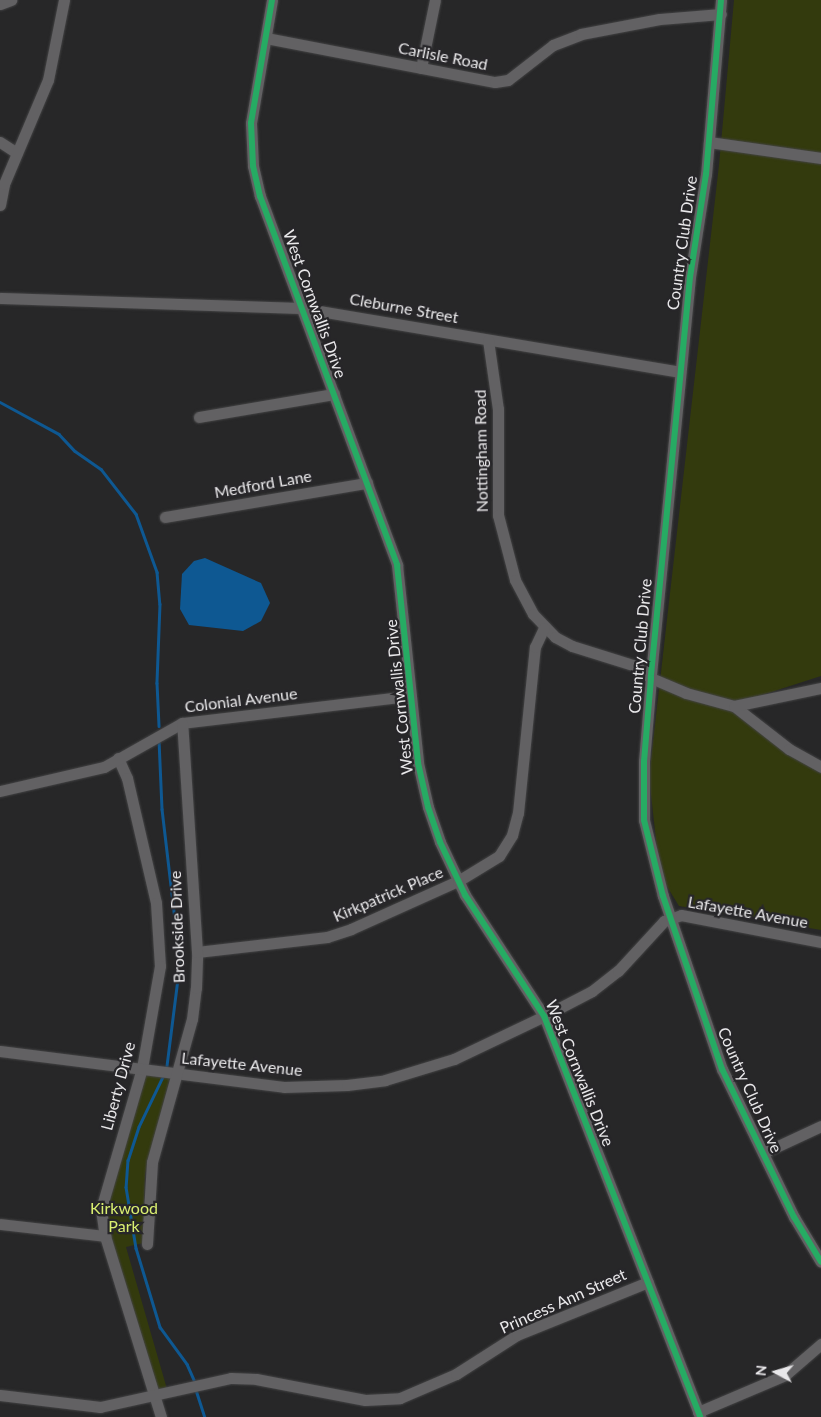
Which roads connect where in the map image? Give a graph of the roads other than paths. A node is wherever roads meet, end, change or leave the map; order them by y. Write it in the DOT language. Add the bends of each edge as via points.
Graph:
graph roads {
  1 [pos="11,0"];
  2 [pos="63,0"];
  3 [pos="272,0"];
  4 [pos="435,0"];
  5 [pos="721,0"];
  6 [pos="0,4"];
  7 [pos="720,14"];
  8 [pos="266,38"];
  9 [pos="421,68"];
  10 [pos="0,142"];
  11 [pos="709,142"];
  12 [pos="17,153"];
  13 [pos="821,158"];
  14 [pos="0,205"];
  15 [pos="0,298"];
  16 [pos="302,308"];
  17 [pos="488,340"];
  18 [pos="680,372"];
  19 [pos="334,394"];
  20 [pos="199,417"];
  21 [pos="367,483"];
  22 [pos="164,517"];
  23 [pos="544,628"];
  24 [pos="651,678"];
  25 [pos="821,688"];
  26 [pos="410,696"];
  27 [pos="734,706"];
  28 [pos="182,722"];
  29 [pos="118,758"];
  30 [pos="821,767"];
  31 [pos="0,791"];
  32 [pos="458,881"];
  33 [pos="671,918"];
  34 [pos="821,942"];
  35 [pos="197,952"];
  36 [pos="544,1016"];
  37 [pos="0,1051"];
  38 [pos="142,1068"];
  39 [pos="177,1073"];
  40 [pos="821,1126"];
  41 [pos="763,1153"];
  42 [pos="0,1224"];
  43 [pos="105,1236"];
  44 [pos="147,1244"];
  45 [pos="821,1262"];
  46 [pos="648,1282"];
  47 [pos="821,1344"];
  48 [pos="0,1395"];
  49 [pos="155,1395"];
  50 [pos="699,1414"];
  51 [pos="162,1417"];
  1 -- 6 [label="street"];
  2 -- 12 [label="street" via="48,80"];
  3 -- 8 [label="street, West Cornwallis Drive"];
  4 -- 9 [label="street"];
  5 -- 7 [label="street, Country Club Drive"];
  7 -- 9 [label="street, Carlisle Road" via="653,20 581,34 553,45 508,80 495,82"];
  7 -- 11 [label="street, Country Club Drive"];
  8 -- 9 [label="street, Carlisle Road"];
  8 -- 16 [label="street, West Cornwallis Drive" via="251,123 251,156 260,196"];
  10 -- 12 [label="street"];
  11 -- 13 [label="street"];
  11 -- 18 [label="street, Country Club Drive"];
  12 -- 14 [label="street" via="4,184"];
  15 -- 16 [label="street, Cleburne Street"];
  16 -- 17 [label="street, Cleburne Street"];
  16 -- 19 [label="street, West Cornwallis Drive"];
  17 -- 18 [label="street, Cleburne Street"];
  17 -- 23 [label="street, Nottingham Road" via="498,408 498,515 515,580 524,600"];
  18 -- 24 [label="street, Country Club Drive"];
  19 -- 20 [label="street"];
  19 -- 21 [label="street, West Cornwallis Drive"];
  21 -- 22 [label="street, Medford Lane"];
  21 -- 26 [label="street, West Cornwallis Drive" via="400,578"];
  23 -- 24 [label="street, Nottingham Road" via="572,646 636,666"];
  23 -- 32 [label="street, Kirkpatrick Place" via="535,647 514,830 499,856"];
  24 -- 27 [label="street, Nottingham Road" via="686,693"];
  24 -- 33 [label="street, Country Club Drive" via="644,761 644,820 652,861"];
  25 -- 27 [label="street"];
  26 -- 28 [label="street, Colonial Avenue"];
  26 -- 32 [label="street, West Cornwallis Drive" via="418,763 428,807"];
  27 -- 30 [label="street, Nottingham Road" via="789,749"];
  28 -- 29 [label="street, Colonial Avenue"];
  28 -- 35 [label="street, Brookside Drive"];
  29 -- 31 [label="street, Colonial Avenue" via="104,767"];
  29 -- 38 [label="street, Liberty Drive" via="127,778 154,893 159,934 157,992"];
  32 -- 35 [label="street, Kirkpatrick Place" via="393,913 327,936"];
  32 -- 36 [label="street, West Cornwallis Drive"];
  33 -- 34 [label="street, Lafayette Avenue" via="694,916"];
  33 -- 36 [label="street, Lafayette Avenue" via="618,972 592,991"];
  33 -- 41 [label="street, Country Club Drive" via="722,1069"];
  35 -- 39 [label="street, Brookside Drive" via="192,1019"];
  36 -- 39 [label="street, Lafayette Avenue" via="454,1059 385,1080 284,1087"];
  36 -- 46 [label="street, West Cornwallis Drive"];
  37 -- 38 [label="street, Lafayette Avenue"];
  38 -- 39 [label="street, Lafayette Avenue"];
  38 -- 43 [label="street, Liberty Drive" via="105,1188 102,1209"];
  39 -- 44 [label="street, Brookside Drive" via="152,1162"];
  40 -- 41 [label="street"];
  41 -- 45 [label="street, Country Club Drive" via="808,1244"];
  42 -- 43 [label="street"];
  43 -- 49 [label="street, Liberty Drive"];
  46 -- 49 [label="street, Princess Ann Street" via="518,1335 456,1374 400,1398 365,1400 256,1379 231,1378"];
  46 -- 50 [label="street, West Cornwallis Drive"];
  47 -- 50 [label="street" via="785,1375"];
  48 -- 49 [label="street, Princess Ann Street" via="100,1407"];
  49 -- 51 [label="street, Liberty Drive"];
}
